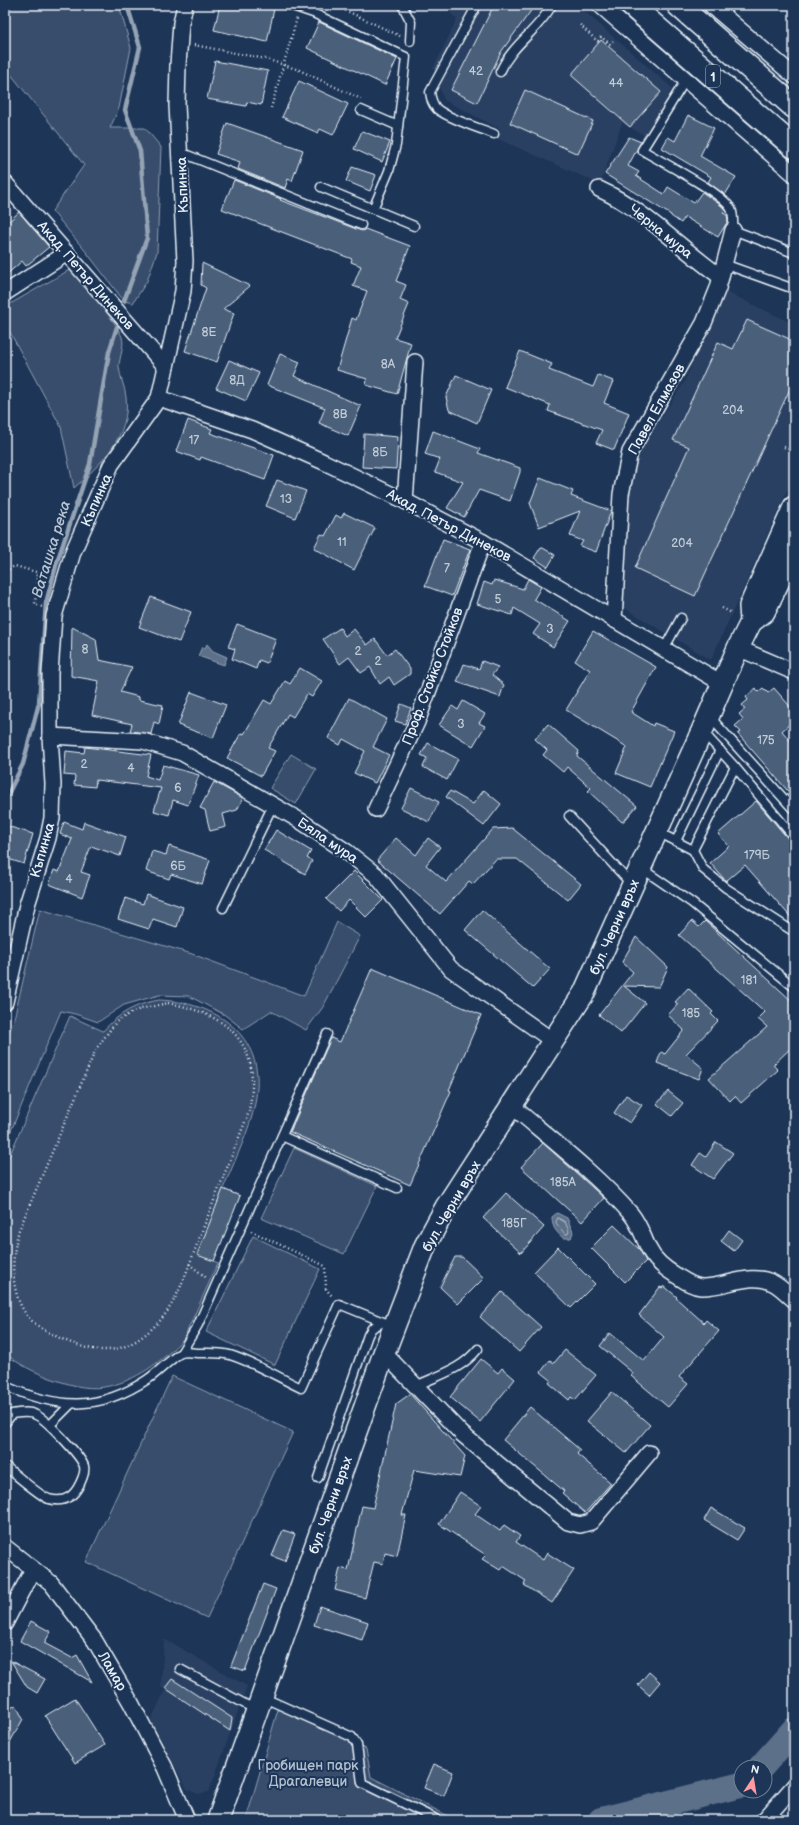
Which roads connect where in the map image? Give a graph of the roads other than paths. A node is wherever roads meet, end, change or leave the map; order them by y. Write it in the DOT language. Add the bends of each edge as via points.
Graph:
graph roads {
  1 [pos="185,5"];
  2 [pos="289,5"];
  3 [pos="402,5"];
  4 [pos="477,5"];
  5 [pos="552,5"];
  6 [pos="600,5"];
  7 [pos="631,5"];
  8 [pos="678,5"];
  9 [pos="711,5"];
  10 [pos="410,41"];
  11 [pos="500,72"];
  12 [pos="794,76"];
  13 [pos="685,80"];
  14 [pos="794,107"];
  15 [pos="361,110"];
  16 [pos="398,126"];
  17 [pos="494,134"];
  18 [pos="794,147"];
  19 [pos="180,152"];
  20 [pos="794,174"];
  21 [pos="321,187"];
  22 [pos="599,189"];
  23 [pos="8,191"];
  24 [pos="373,209"];
  25 [pos="360,225"];
  26 [pos="414,226"];
  27 [pos="732,230"];
  28 [pos="67,253"];
  29 [pos="794,253"];
  30 [pos="722,271"];
  31 [pos="794,288"];
  32 [pos="5,293"];
  33 [pos="415,362"];
  34 [pos="166,367"];
  35 [pos="159,398"];
  36 [pos="405,501"];
  37 [pos="794,507"];
  38 [pos="484,542"];
  39 [pos="794,550"];
  40 [pos="681,618"];
  41 [pos="614,620"];
  42 [pos="751,622"];
  43 [pos="738,648"];
  44 [pos="664,650"];
  45 [pos="794,672"];
  46 [pos="723,684"];
  47 [pos="706,724"];
  48 [pos="50,736"];
  49 [pos="720,750"];
  50 [pos="735,767"];
  51 [pos="273,805"];
  52 [pos="376,809"];
  53 [pos="794,810"];
  54 [pos="569,816"];
  55 [pos="657,831"];
  56 [pos="794,837"];
  57 [pos="676,841"];
  58 [pos="693,850"];
  59 [pos="637,876"];
  60 [pos="223,908"];
  61 [pos="794,928"];
  62 [pos="794,987"];
  63 [pos="5,1002"];
  64 [pos="327,1034"];
  65 [pos="553,1041"];
  66 [pos="512,1106"];
  67 [pos="282,1136"];
  68 [pos="397,1188"];
  69 [pos="794,1300"];
  70 [pos="388,1324"];
  71 [pos="478,1349"];
  72 [pos="181,1353"];
  73 [pos="384,1353"];
  74 [pos="5,1386"];
  75 [pos="416,1386"];
  76 [pos="70,1405"];
  77 [pos="5,1423"];
  78 [pos="50,1425"];
  79 [pos="649,1452"];
  80 [pos="5,1466"];
  81 [pos="318,1478"];
  82 [pos="5,1547"];
  83 [pos="33,1569"];
  84 [pos="5,1623"];
  85 [pos="180,1668"];
  86 [pos="259,1703"];
  87 [pos="794,1786"];
  88 [pos="187,1820"];
  89 [pos="218,1820"];
  90 [pos="438,1820"];
  91 [pos="764,1820"];
  1 -- 19 [label="street, Къпинка" via="179,42 177,105"];
  2 -- 16 [label="lane" via="313,12 406,57"];
  3 -- 10 [label="lane" via="411,22"];
  4 -- 17 [label="lane" via="430,92 431,100 436,108 444,113"];
  5 -- 11 [label="lane" via="539,24 513,50"];
  6 -- 13 [label="street"];
  7 -- 18 [label="highway, 1"];
  8 -- 14 [label="highway, 1"];
  9 -- 12 [label="street"];
  13 -- 20 [label="street"];
  13 -- 27 [label="lane" via="642,150 717,195 731,209"];
  15 -- 16 [label="lane"];
  16 -- 24 [label="lane" via="389,171"];
  19 -- 25 [label="lane"];
  19 -- 34 [label="street, Къпинка" via="183,291"];
  21 -- 24 [label="lane"];
  22 -- 30 [label="street, Черна мура" via="619,198 644,215 675,242"];
  23 -- 28 [label="street, Акад. Петър Динеков"];
  24 -- 26 [label="lane"];
  27 -- 29 [label="lane"];
  27 -- 30 [label="street, Павел Елмазов"];
  28 -- 32 [label="street"];
  28 -- 34 [label="street, Акад. Петър Динеков"];
  30 -- 31 [label="lane"];
  30 -- 41 [label="street, Павел Елмазов" via="704,323 630,452 621,494"];
  33 -- 36 [label="street"];
  34 -- 35 [label="street, Къпинка"];
  35 -- 36 [label="street, Акад. Петър Динеков" via="252,430"];
  35 -- 48 [label="street, Къпинка" via="111,465 73,552 54,616 50,674"];
  36 -- 38 [label="street, Акад. Петър Динеков"];
  37 -- 42 [label="main road, бул. Черни връх" via="750,606"];
  38 -- 41 [label="street, Акад. Петър Динеков"];
  38 -- 52 [label="street, Проф. Стойко Стойков" via="417,722"];
  39 -- 42 [label="main road, бул. Черни връх" via="764,612"];
  40 -- 44 [label="lane"];
  41 -- 44 [label="street, Акад. Петър Динеков"];
  42 -- 43 [label="main road, бул. Черни връх"];
  43 -- 45 [label="street"];
  43 -- 46 [label="main road, бул. Черни връх"];
  44 -- 46 [label="street, Акад. Петър Динеков"];
  46 -- 47 [label="main road, бул. Черни връх"];
  47 -- 49 [label="lane"];
  47 -- 53 [label="lane"];
  47 -- 55 [label="main road, бул. Черни връх"];
  48 -- 51 [label="street, Бяла мура" via="143,741 182,753"];
  48 -- 63 [label="street, Къпинка" via="52,818 27,905"];
  49 -- 50 [label="lane"];
  49 -- 57 [label="lane"];
  50 -- 56 [label="lane"];
  50 -- 58 [label="lane"];
  51 -- 60 [label="lane"];
  51 -- 65 [label="street, Бяла мура" via="341,848 376,874 451,969"];
  54 -- 59 [label="lane"];
  55 -- 57 [label="lane"];
  55 -- 59 [label="main road, бул. Черни връх"];
  57 -- 58 [label="lane"];
  58 -- 61 [label="lane" via="703,869 726,888 791,930"];
  59 -- 62 [label="lane" via="692,903"];
  59 -- 65 [label="main road, бул. Черни връх" via="584,993"];
  64 -- 67 [label="lane"];
  65 -- 66 [label="main road, бул. Черни връх"];
  66 -- 69 [label="street" via="602,1184 632,1216 644,1234 649,1251 674,1275 690,1285 702,1287 749,1279 765,1280"];
  66 -- 70 [label="main road, бул. Черни връх" via="434,1229"];
  67 -- 68 [label="lane"];
  67 -- 72 [label="lane" via="198,1325"];
  70 -- 72 [label="lane" via="340,1304 301,1388 229,1355"];
  70 -- 73 [label="main road, бул. Черни връх"];
  70 -- 81 [label="lane" via="372,1328 368,1335"];
  71 -- 75 [label="lane" via="469,1361 459,1368"];
  72 -- 76 [label="lane" via="130,1390 104,1400"];
  73 -- 75 [label="street"];
  73 -- 86 [label="main road, бул. Черни връх"];
  74 -- 76 [label="lane"];
  75 -- 79 [label="street" via="462,1434 568,1522 580,1525 591,1522"];
  76 -- 78 [label="lane"];
  77 -- 78 [label="lane" via="12,1414 24,1413 36,1414"];
  78 -- 80 [label="lane" via="79,1456 84,1466 84,1476 71,1497 60,1501 48,1499"];
  82 -- 83 [label="street, Ламар"];
  83 -- 84 [label="street"];
  83 -- 88 [label="street, Ламар" via="51,1583 95,1641 165,1768"];
  85 -- 86 [label="lane"];
  86 -- 89 [label="main road, бул. Черни връх"];
  86 -- 90 [label="lane" via="352,1737 357,1745 362,1783"];
  87 -- 91 [label="street"];
}
